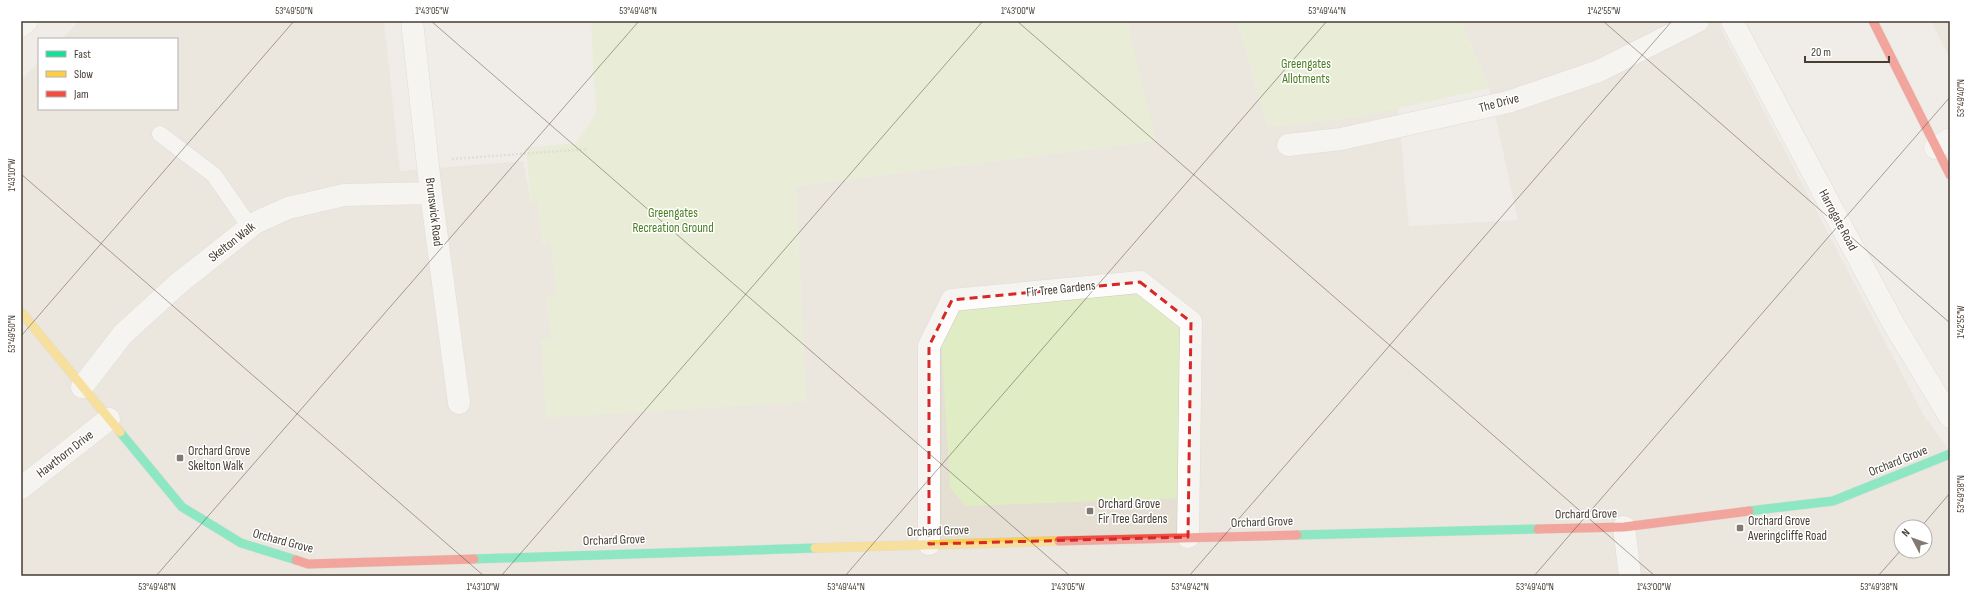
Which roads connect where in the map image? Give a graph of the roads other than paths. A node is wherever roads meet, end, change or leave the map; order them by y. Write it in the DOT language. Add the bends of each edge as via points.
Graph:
graph roads {
  1 [pos="26,21"];
  2 [pos="412,21"];
  3 [pos="1698,21"];
  4 [pos="1732,21"];
  5 [pos="1873,21"];
  6 [pos="21,26"];
  7 [pos="160,134"];
  8 [pos="1943,143"];
  9 [pos="1288,145"];
  10 [pos="1950,175"];
  11 [pos="431,193"];
  12 [pos="250,227"];
  13 [pos="21,312"];
  14 [pos="82,387"];
  15 [pos="459,403"];
  16 [pos="1950,417"];
  17 [pos="109,420"];
  18 [pos="1950,454"];
  19 [pos="21,488"];
  20 [pos="1624,526"];
  21 [pos="1188,537"];
  22 [pos="929,544"];
  23 [pos="1630,576"];
  1 -- 6 [label="street"];
  2 -- 11 [label="street, Brunswick Road"];
  3 -- 9 [label="street, The Drive" via="1599,71 1508,102 1340,139"];
  4 -- 16 [label="street, Harrogate Road" via="1893,323"];
  5 -- 8 [label="main road"];
  7 -- 12 [label="lane" via="214,176"];
  8 -- 10 [label="main road"];
  11 -- 12 [label="street, Skelton Walk" via="344,196 288,208 255,222"];
  11 -- 15 [label="street, Brunswick Road"];
  12 -- 14 [label="street, Skelton Walk" via="179,283 123,334"];
  13 -- 14 [label="main road, Orchard Grove"];
  14 -- 17 [label="main road, Orchard Grove"];
  17 -- 19 [label="street, Hawthorn Drive"];
  17 -- 22 [label="main road, Orchard Grove" via="182,507 241,543 308,564"];
  18 -- 20 [label="main road, Orchard Grove" via="1833,501"];
  20 -- 21 [label="main road, Orchard Grove"];
  20 -- 23 [label="street"];
  21 -- 22 [label="main road, Orchard Grove"];
  21 -- 22 [label="street, Fir Tree Gardens" via="1191,322 1140,282 952,300 928,346"];
}
